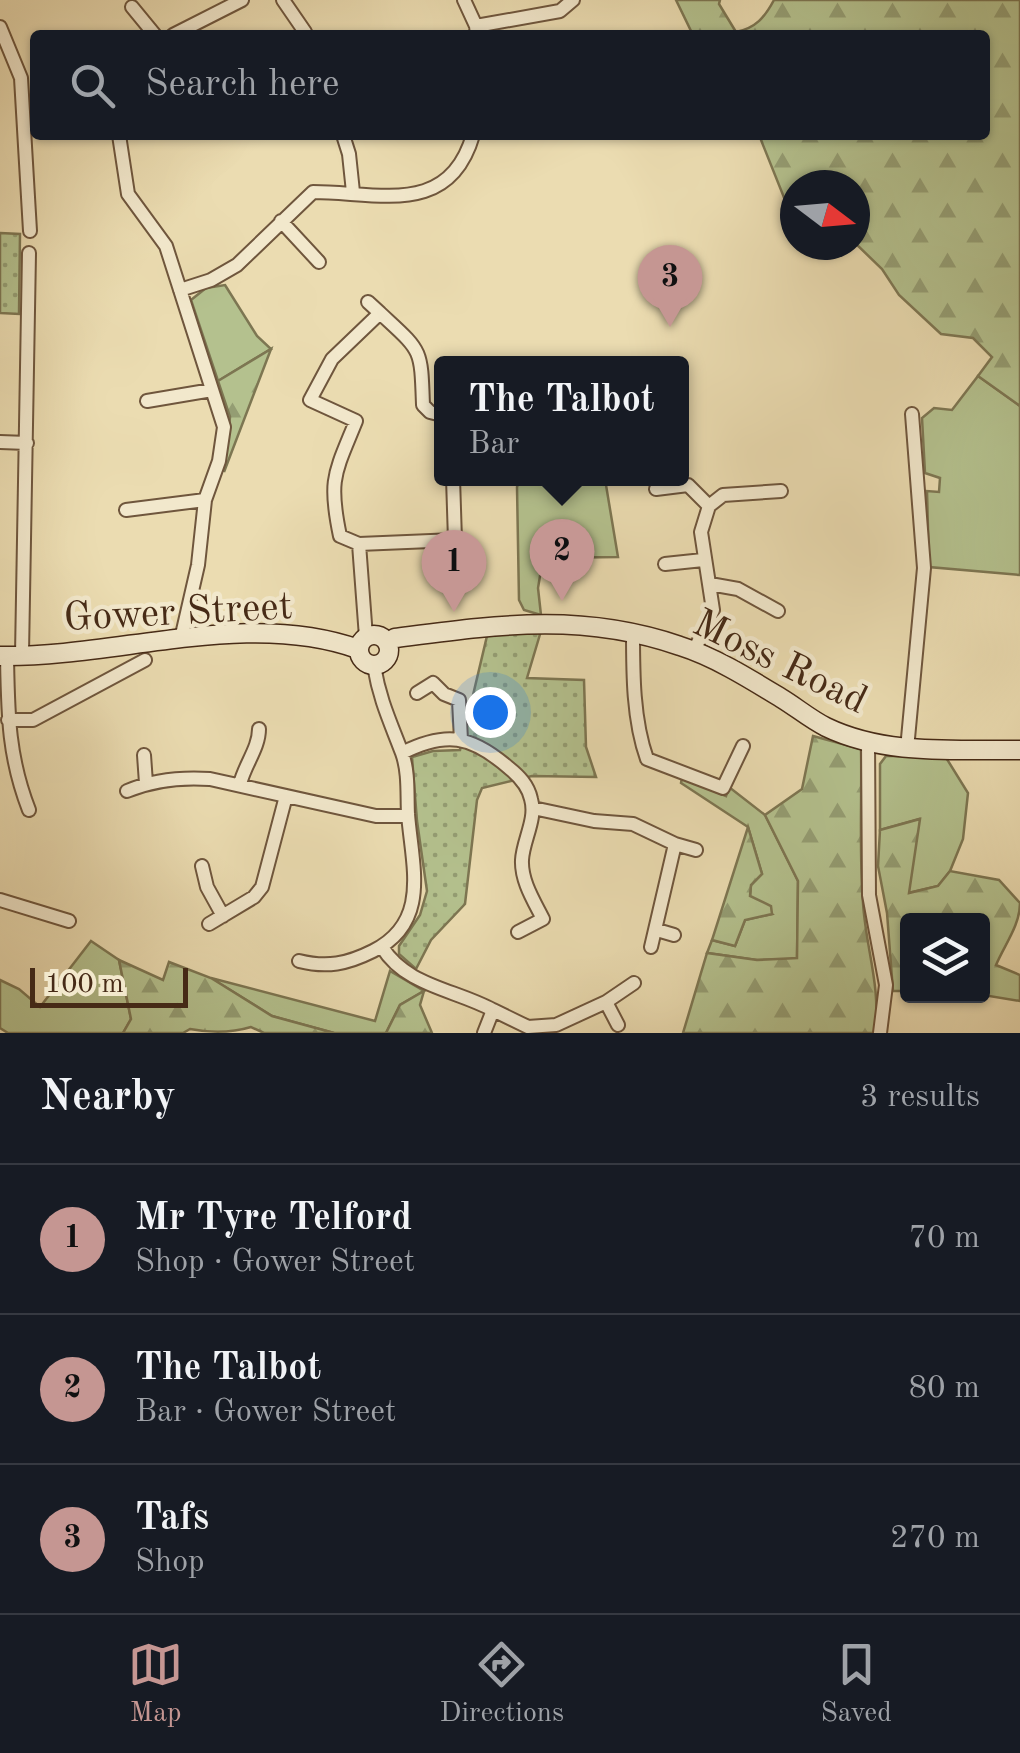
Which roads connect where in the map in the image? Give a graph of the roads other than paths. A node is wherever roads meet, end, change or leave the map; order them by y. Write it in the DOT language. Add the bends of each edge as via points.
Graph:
graph roads {
  1 [pos="242,0"];
  2 [pos="284,0"];
  3 [pos="464,0"];
  4 [pos="573,0"];
  5 [pos="132,7"];
  6 [pos="151,30"];
  7 [pos="183,30"];
  8 [pos="304,30"];
  9 [pos="476,30"];
  10 [pos="0,34"];
  11 [pos="120,140"];
  12 [pos="345,140"];
  13 [pos="472,140"];
  14 [pos="353,192"];
  15 [pos="280,221"];
  16 [pos="34,222"];
  17 [pos="29,254"];
  18 [pos="319,262"];
  19 [pos="180,290"];
  20 [pos="368,302"];
  21 [pos="380,313"];
  22 [pos="212,390"];
  23 [pos="147,401"];
  24 [pos="434,413"];
  25 [pos="912,414"];
  26 [pos="0,442"];
  27 [pos="27,442"];
  28 [pos="935,484"];
  29 [pos="689,485"];
  30 [pos="918,485"];
  31 [pos="453,486"];
  32 [pos="672,486"];
  33 [pos="656,488"];
  34 [pos="780,491"];
  35 [pos="205,500"];
  36 [pos="709,506"];
  37 [pos="126,510"];
  38 [pos="360,544"];
  39 [pos="703,560"];
  40 [pos="665,564"];
  41 [pos="710,584"];
  42 [pos="778,610"];
  43 [pos="632,632"];
  44 [pos="181,639"];
  45 [pos="362,643"];
  46 [pos="388,644"];
  47 [pos="106,648"];
  48 [pos="694,651"];
  49 [pos="10,655"];
  50 [pos="145,660"];
  51 [pos="374,666"];
  52 [pos="120,673"];
  53 [pos="417,692"];
  54 [pos="8,720"];
  55 [pos="263,740"];
  56 [pos="461,740"];
  57 [pos="868,742"];
  58 [pos="743,746"];
  59 [pos="907,749"];
  60 [pos="1020,750"];
  61 [pos="402,753"];
  62 [pos="144,755"];
  63 [pos="7,768"];
  64 [pos="146,783"];
  65 [pos="240,784"];
  66 [pos="127,791"];
  67 [pos="286,796"];
  68 [pos="533,808"];
  69 [pos="29,810"];
  70 [pos="408,816"];
  71 [pos="676,844"];
  72 [pos="696,850"];
  73 [pos="202,866"];
  74 [pos="0,900"];
  75 [pos="223,916"];
  76 [pos="68,921"];
  77 [pos="209,924"];
  78 [pos="657,930"];
  79 [pos="518,932"];
  80 [pos="674,935"];
  81 [pos="382,946"];
  82 [pos="650,947"];
  83 [pos="299,961"];
  84 [pos="634,983"];
  85 [pos="606,1002"];
  86 [pos="493,1010"];
  87 [pos="618,1025"];
  88 [pos="484,1033"];
  89 [pos="880,1033"];
  1 -- 7 [label="street"];
  2 -- 8 [label="street"];
  3 -- 9 [label="street"];
  4 -- 9 [label="street" via="560,11"];
  5 -- 6 [label="street"];
  10 -- 16 [label="street" via="21,78"];
  11 -- 19 [label="street" via="128,194 166,246"];
  12 -- 14 [label="street"];
  13 -- 14 [label="street" via="467,156 440,186 410,196"];
  14 -- 15 [label="street" via="313,192"];
  15 -- 18 [label="street"];
  15 -- 19 [label="street" via="238,265"];
  17 -- 27 [label="street"];
  19 -- 22 [label="street"];
  20 -- 21 [label="street"];
  21 -- 24 [label="street" via="416,347 423,405"];
  21 -- 38 [label="street" via="332,358 310,400 356,421 333,477 332,498 340,536"];
  22 -- 23 [label="street"];
  22 -- 35 [label="street" via="224,426"];
  25 -- 30 [label="street"];
  26 -- 27 [label="street"];
  27 -- 49 [label="street"];
  28 -- 30 [label="street"];
  29 -- 36 [label="street"];
  30 -- 59 [label="street" via="924,568"];
  31 -- 38 [label="street" via="456,540"];
  32 -- 33 [label="street"];
  34 -- 36 [label="street" via="723,495"];
  35 -- 37 [label="street"];
  35 -- 44 [label="street"];
  36 -- 39 [label="street" via="700,532"];
  38 -- 45 [label="street"];
  39 -- 40 [label="street"];
  39 -- 41 [label="street"];
  41 -- 42 [label="street" via="738,589"];
  41 -- 48 [label="street" via="713,610"];
  43 -- 46 [label="street" via="509,623"];
  43 -- 48 [label="street, Moss Road"];
  43 -- 58 [label="street" via="647,759 723,788"];
  44 -- 45 [label="street, Gower Street" via="294,634"];
  44 -- 47 [label="street, Gower Street"];
  45 -- 46 [label="street, Gower Street" via="380,636"];
  45 -- 51 [label="street" via="361,660"];
  46 -- 51 [label="street" via="388,656"];
  47 -- 49 [label="street, Gower Street"];
  47 -- 52 [label="street"];
  48 -- 57 [label="street, Moss Road" via="825,726"];
  49 -- 54 [label="street"];
  50 -- 52 [label="street"];
  51 -- 61 [label="street" via="380,702"];
  52 -- 54 [label="street" via="33,720"];
  53 -- 56 [label="street" via="433,684 460,700"];
  54 -- 63 [label="street"];
  55 -- 65 [label="street"];
  56 -- 61 [label="street" via="428,740"];
  56 -- 68 [label="street" via="516,774"];
  57 -- 59 [label="street, Moss Road"];
  57 -- 89 [label="street" via="869,895 886,985"];
  59 -- 60 [label="street, Moss Road"];
  61 -- 70 [label="street"];
  62 -- 64 [label="street"];
  63 -- 69 [label="street"];
  64 -- 65 [label="street" via="188,778"];
  64 -- 66 [label="street"];
  65 -- 67 [label="street"];
  67 -- 70 [label="street" via="376,816"];
  67 -- 75 [label="street" via="262,887"];
  68 -- 71 [label="street" via="633,824"];
  68 -- 79 [label="street" via="522,874 547,925"];
  70 -- 81 [label="street" via="416,885 401,930"];
  71 -- 72 [label="street"];
  71 -- 78 [label="street"];
  73 -- 75 [label="street"];
  74 -- 76 [label="street"];
  75 -- 77 [label="street"];
  78 -- 80 [label="street"];
  78 -- 82 [label="street"];
  81 -- 83 [label="street" via="324,967"];
  81 -- 86 [label="street" via="392,964 417,981"];
  84 -- 85 [label="street"];
  85 -- 86 [label="street" via="556,1025 528,1026"];
  85 -- 87 [label="street"];
  86 -- 88 [label="street"];
}
